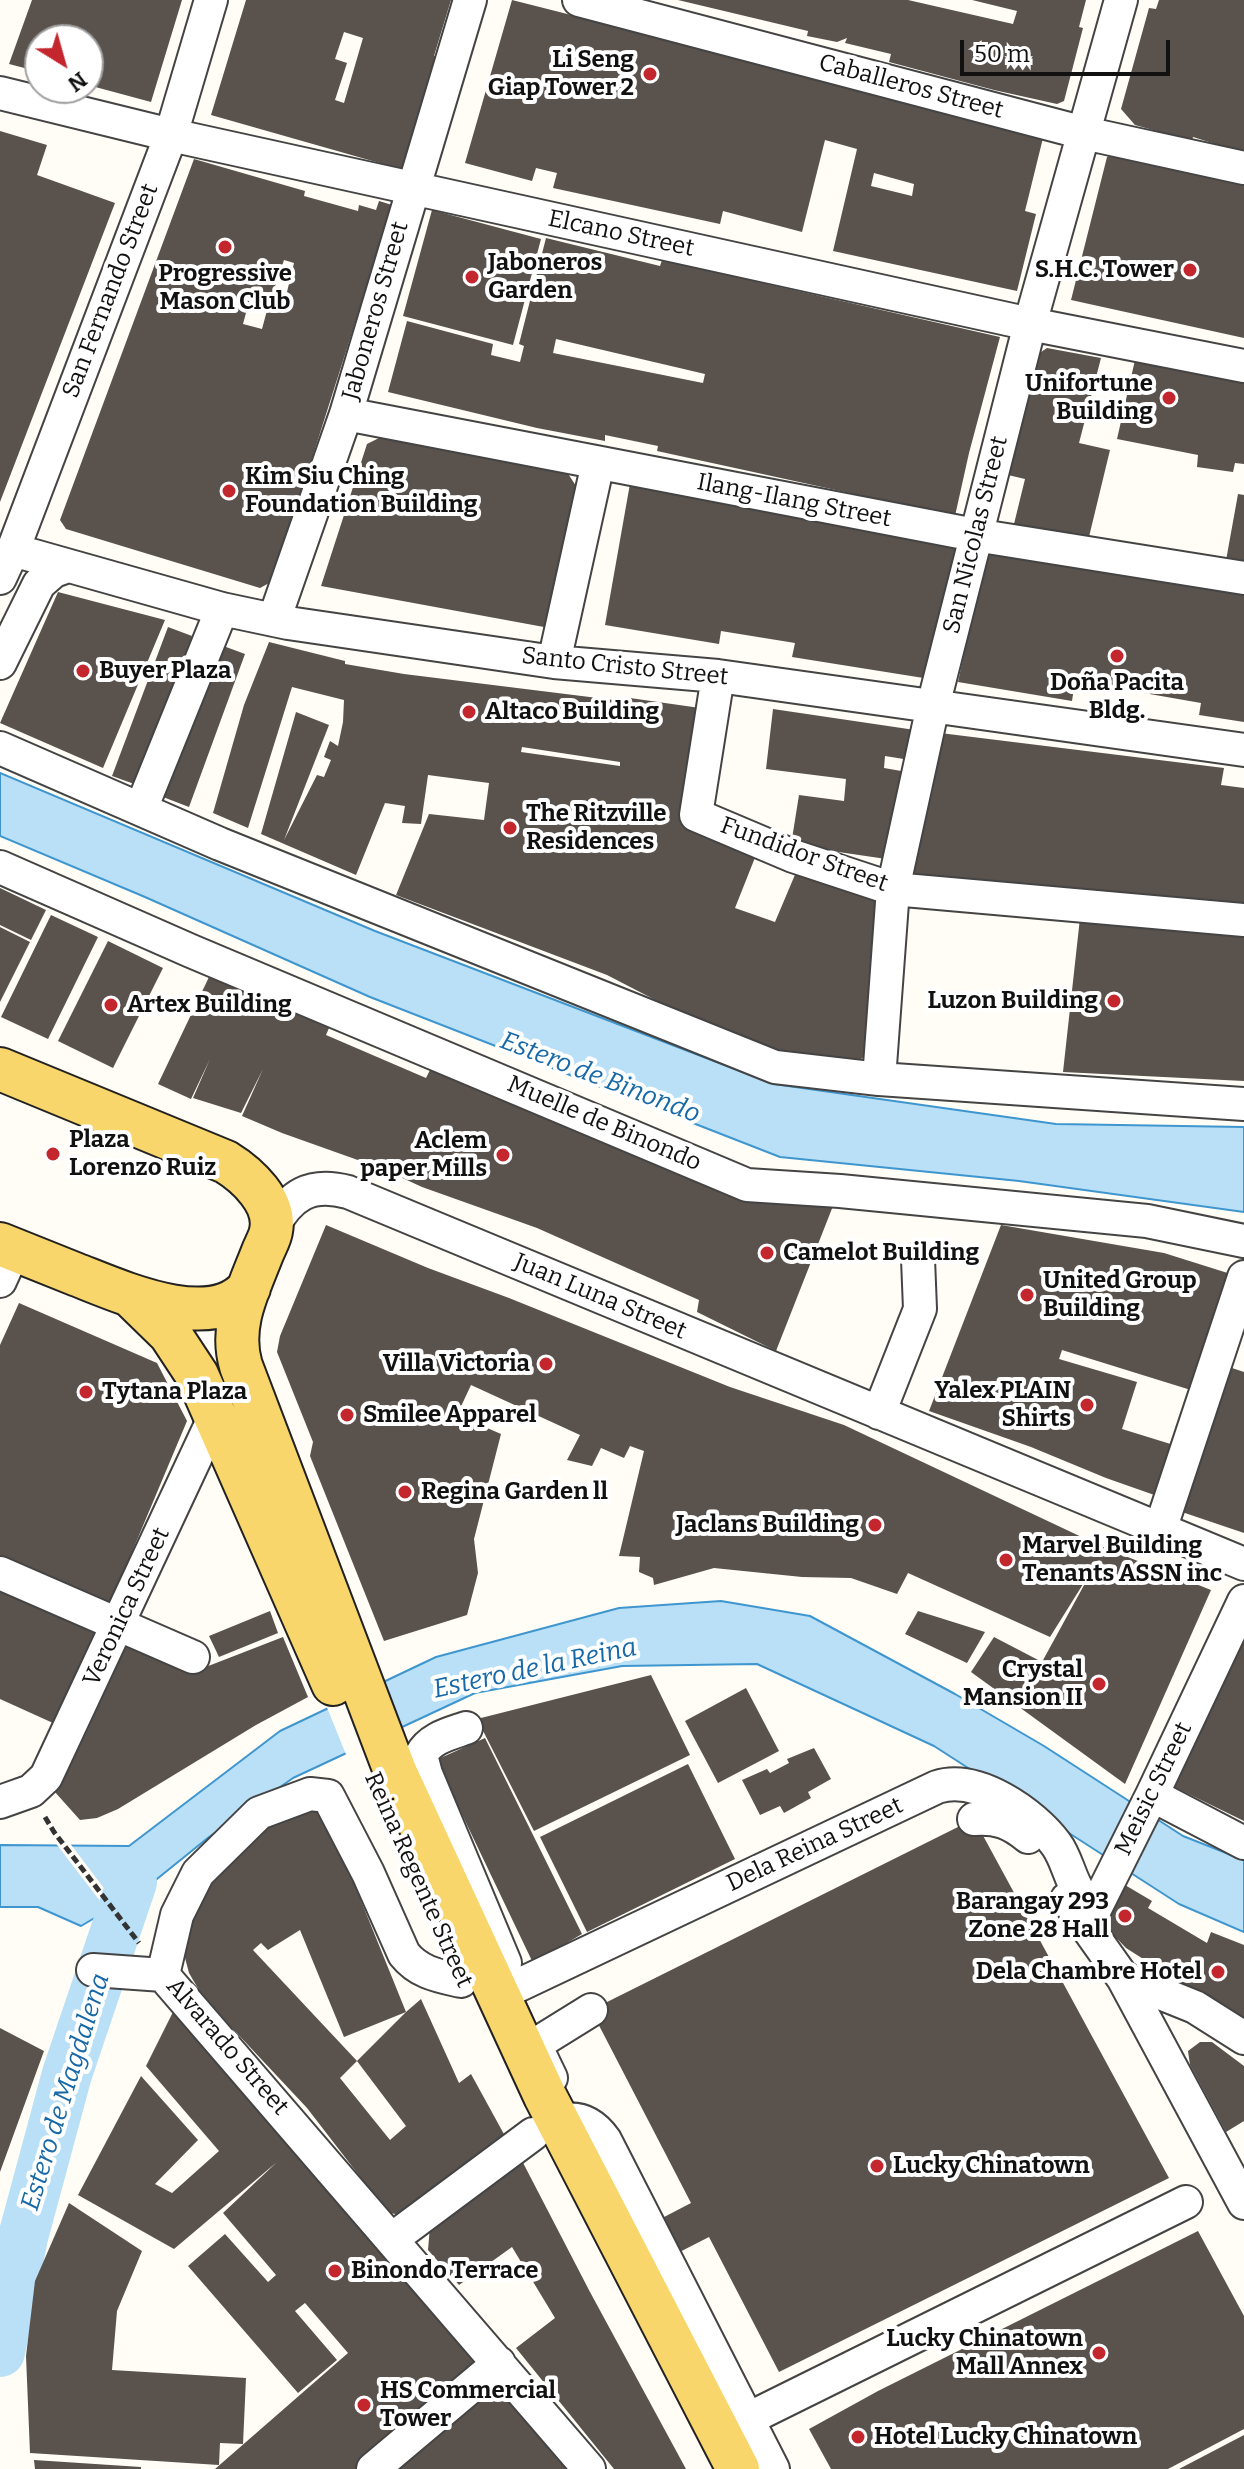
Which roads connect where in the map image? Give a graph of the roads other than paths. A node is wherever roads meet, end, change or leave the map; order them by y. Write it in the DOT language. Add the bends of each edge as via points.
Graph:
graph roads {
  1 [pos="211,0"];
  2 [pos="470,0"];
  3 [pos="579,0"];
  4 [pos="1121,0"];
  5 [pos="0,93"];
  6 [pos="1084,133"];
  7 [pos="171,135"];
  8 [pos="1244,168"];
  9 [pos="412,188"];
  10 [pos="1030,324"];
  11 [pos="1244,366"];
  12 [pos="346,414"];
  13 [pos="598,463"];
  14 [pos="975,535"];
  15 [pos="6,564"];
  16 [pos="68,566"];
  17 [pos="1244,578"];
  18 [pos="222,609"];
  19 [pos="274,620"];
  20 [pos="554,662"];
  21 [pos="0,663"];
  22 [pos="718,676"];
  23 [pos="933,706"];
  24 [pos="0,748"];
  25 [pos="1244,750"];
  26 [pos="141,809"];
  27 [pos="0,867"];
  28 [pos="893,889"];
  29 [pos="1244,920"];
  30 [pos="0,1069"];
  31 [pos="879,1079"];
  32 [pos="1244,1104"];
  33 [pos="272,1228"];
  34 [pos="1244,1241"];
  35 [pos="5,1258"];
  36 [pos="918,1259"];
  37 [pos="1244,1277"];
  38 [pos="249,1288"];
  39 [pos="130,1295"];
  40 [pos="879,1413"];
  41 [pos="215,1416"];
  42 [pos="1160,1530"];
  43 [pos="1244,1563"];
  44 [pos="0,1573"];
  45 [pos="1244,1601"];
  46 [pos="118,1625"];
  47 [pos="193,1657"];
  48 [pos="351,1694"];
  49 [pos="466,1728"];
  50 [pos="1149,1801"];
  51 [pos="0,1802"];
  52 [pos="974,1819"];
  53 [pos="1244,1843"];
  54 [pos="1095,1907"];
  55 [pos="93,1970"];
  56 [pos="163,1975"];
  57 [pos="1123,1978"];
  58 [pos="491,1988"];
  59 [pos="591,2010"];
  60 [pos="1244,2038"];
  61 [pos="552,2126"];
  62 [pos="1186,2202"];
  63 [pos="1244,2203"];
  64 [pos="392,2239"];
  65 [pos="499,2363"];
  66 [pos="762,2412"];
  67 [pos="373,2469"];
  68 [pos="589,2469"];
  69 [pos="707,2469"];
  70 [pos="738,2469"];
  71 [pos="773,2469"];
  1 -- 7 [label="street, San Fernando Street"];
  2 -- 9 [label="street, Jaboneros Street"];
  3 -- 6 [label="street, Caballeros Street"];
  4 -- 6 [label="street, San Nicolas Street"];
  5 -- 7 [label="street, Elcano Street"];
  6 -- 8 [label="street, Caballeros Street"];
  6 -- 10 [label="street, San Nicolas Street"];
  7 -- 9 [label="street, Elcano Street"];
  7 -- 15 [label="street, San Fernando Street"];
  9 -- 10 [label="street, Elcano Street"];
  9 -- 12 [label="street, Jaboneros Street"];
  10 -- 11 [label="street, Elcano Street"];
  10 -- 14 [label="street, San Nicolas Street"];
  12 -- 13 [label="street, Ilang-Ilang Street"];
  12 -- 19 [label="street, Jaboneros Street"];
  13 -- 14 [label="street, Ilang-Ilang Street"];
  13 -- 20 [label="street"];
  14 -- 17 [label="street, Ilang-Ilang Street"];
  14 -- 23 [label="street, San Nicolas Street"];
  15 -- 16 [label="street, Santo Cristo Street"];
  16 -- 18 [label="street, Santo Cristo Street"];
  16 -- 21 [label="street" via="39,584"];
  18 -- 19 [label="street, Santo Cristo Street"];
  18 -- 26 [label="street"];
  19 -- 20 [label="street, Santo Cristo Street"];
  20 -- 22 [label="street, Santo Cristo Street"];
  22 -- 23 [label="street, Santo Cristo Street"];
  22 -- 28 [label="street, Fundidor Street" via="696,815 793,856"];
  23 -- 25 [label="street, Santo Cristo Street"];
  23 -- 28 [label="street, San Nicolas Street"];
  24 -- 26 [label="street"];
  26 -- 31 [label="street" via="775,1067"];
  27 -- 34 [label="street, Muelle de Binondo" via="747,1185 1147,1221"];
  28 -- 29 [label="street, Fundidor Street"];
  28 -- 31 [label="street, San Nicolas Street"];
  30 -- 33 [label="main road" via="226,1162 262,1195"];
  31 -- 32 [label="street"];
  33 -- 38 [label="main road, Reina Regente Street"];
  33 -- 40 [label="street, Juan Luna Street" via="304,1192 348,1192"];
  35 -- 39 [label="main road"];
  36 -- 40 [label="street" via="920,1309"];
  37 -- 42 [label="street"];
  38 -- 39 [label="main road" via="231,1302 207,1308"];
  38 -- 48 [label="main road, Reina Regente Street" via="237,1326 237,1353"];
  39 -- 41 [label="main road, Reina Regente Street" via="177,1343"];
  40 -- 42 [label="street, Juan Luna Street"];
  41 -- 46 [label="street, Veronica Street"];
  41 -- 48 [label="main road, Reina Regente Street"];
  42 -- 43 [label="street, Juan Luna Street"];
  44 -- 46 [label="street"];
  45 -- 50 [label="street, Meisic Street"];
  46 -- 47 [label="street"];
  46 -- 51 [label="street, Veronica Street" via="46,1777 31,1791"];
  48 -- 58 [label="main road, Reina Regente Street" via="384,1775"];
  49 -- 58 [label="street" via="432,1741 421,1755"];
  50 -- 53 [label="street"];
  50 -- 54 [label="street, Meisic Street"];
  52 -- 54 [label="street" via="1009,1823 1045,1856 1061,1891"];
  54 -- 57 [label="street"];
  54 -- 58 [label="street, Dela Reina Street" via="1076,1887 1061,1852 1038,1824 990,1793 953,1783"];
  55 -- 56 [label="street"];
  56 -- 58 [label="street, Alvarado Street" via="177,1915 198,1873 259,1813 310,1794 328,1796 411,1962 429,1973"];
  56 -- 64 [label="street, Alvarado Street"];
  57 -- 60 [label="street" via="1195,2007"];
  57 -- 63 [label="street"];
  58 -- 61 [label="main road, Reina Regente Street"];
  59 -- 61 [label="street" via="539,2046 565,2108"];
  61 -- 64 [label="street"];
  61 -- 69 [label="main road, Reina Regente Street"];
  61 -- 70 [label="main road, Reina Regente Street"];
  61 -- 71 [label="street" via="575,2119 605,2140"];
  62 -- 66 [label="street"];
  64 -- 65 [label="street, Alvarado Street"];
  65 -- 67 [label="street"];
  65 -- 68 [label="street, Alvarado Street"];
}
